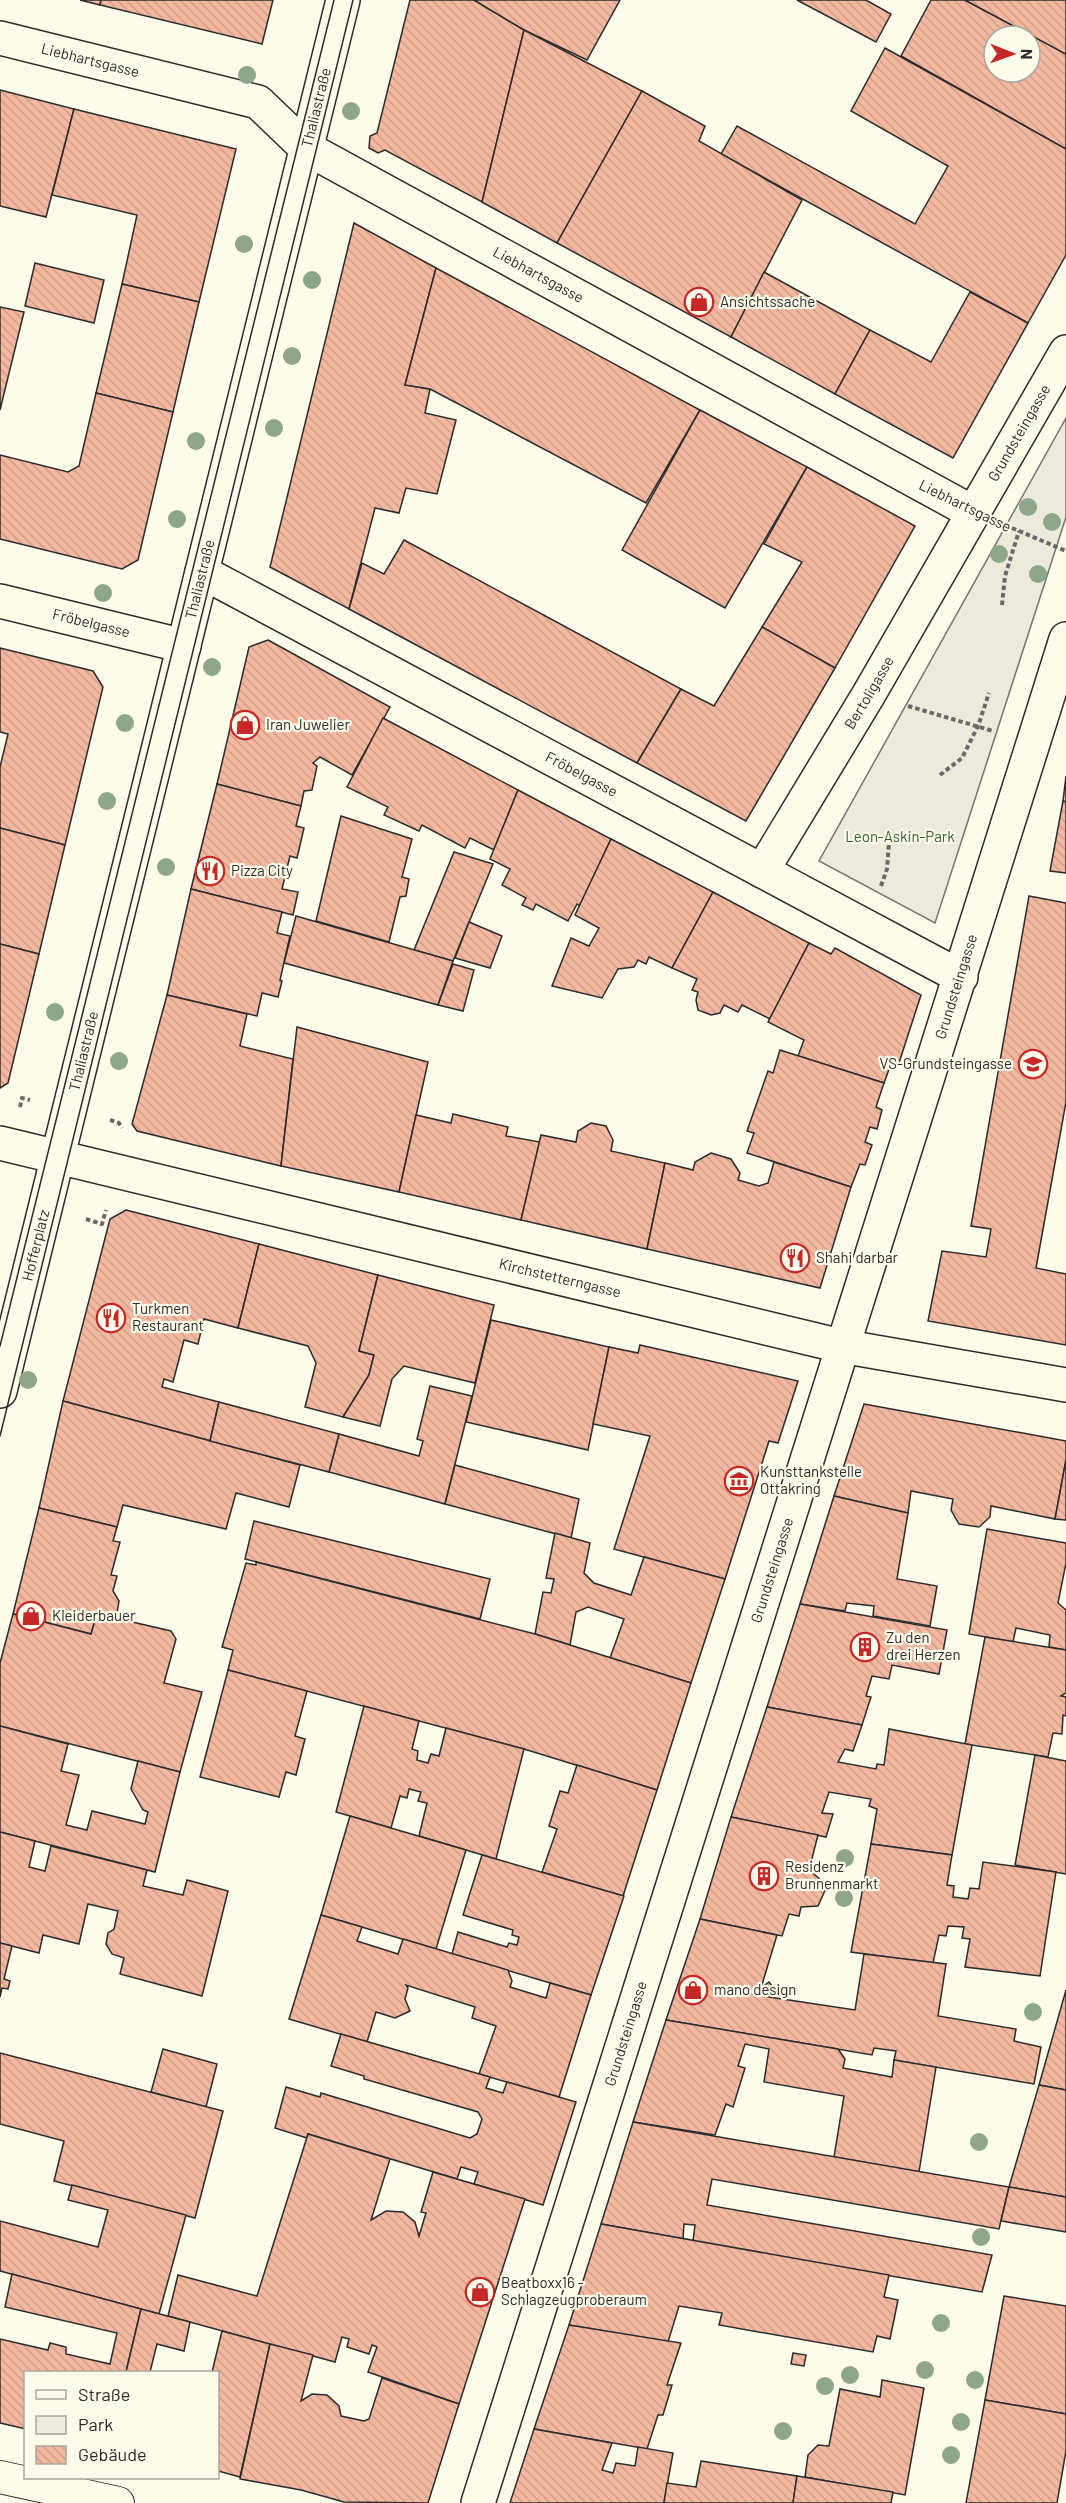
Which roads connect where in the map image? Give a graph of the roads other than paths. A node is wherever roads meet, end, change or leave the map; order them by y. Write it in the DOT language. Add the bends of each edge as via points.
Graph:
graph roads {
  1 [pos="343,0"];
  2 [pos="0,38"];
  3 [pos="306,148"];
  4 [pos="1066,352"];
  5 [pos="972,512"];
  6 [pos="202,572"];
  7 [pos="0,601"];
  8 [pos="1066,639"];
  9 [pos="184,646"];
  10 [pos="762,871"];
  11 [pos="961,977"];
  12 [pos="0,1143"];
  13 [pos="57,1159"];
  14 [pos="842,1346"];
  15 [pos="1066,1384"];
  16 [pos="0,1391"];
  17 [pos="0,2477"];
  18 [pos="117,2503"];
  19 [pos="478,2503"];
  1 -- 3 [label="street, Thaliastraße"];
  2 -- 3 [label="street, Liebhartsgasse" via="258,102"];
  3 -- 5 [label="street, Liebhartsgasse"];
  3 -- 6 [label="street, Thaliastraße"];
  4 -- 5 [label="street, Grundsteingasse"];
  5 -- 10 [label="street, Bertoligasse"];
  6 -- 9 [label="street, Thaliastraße"];
  6 -- 10 [label="street, Fröbelgasse"];
  7 -- 9 [label="street, Fröbelgasse"];
  8 -- 11 [label="street, Grundsteingasse"];
  9 -- 13 [label="street, Thaliastraße"];
  10 -- 11 [label="street, Fröbelgasse"];
  11 -- 14 [label="street, Grundsteingasse"];
  12 -- 13 [label="street"];
  13 -- 14 [label="street, Kirchstetterngasse"];
  13 -- 16 [label="street, Hofferplatz"];
  14 -- 15 [label="street, Kirchstetterngasse"];
  14 -- 19 [label="street, Grundsteingasse"];
  17 -- 18 [label="street"];
}
